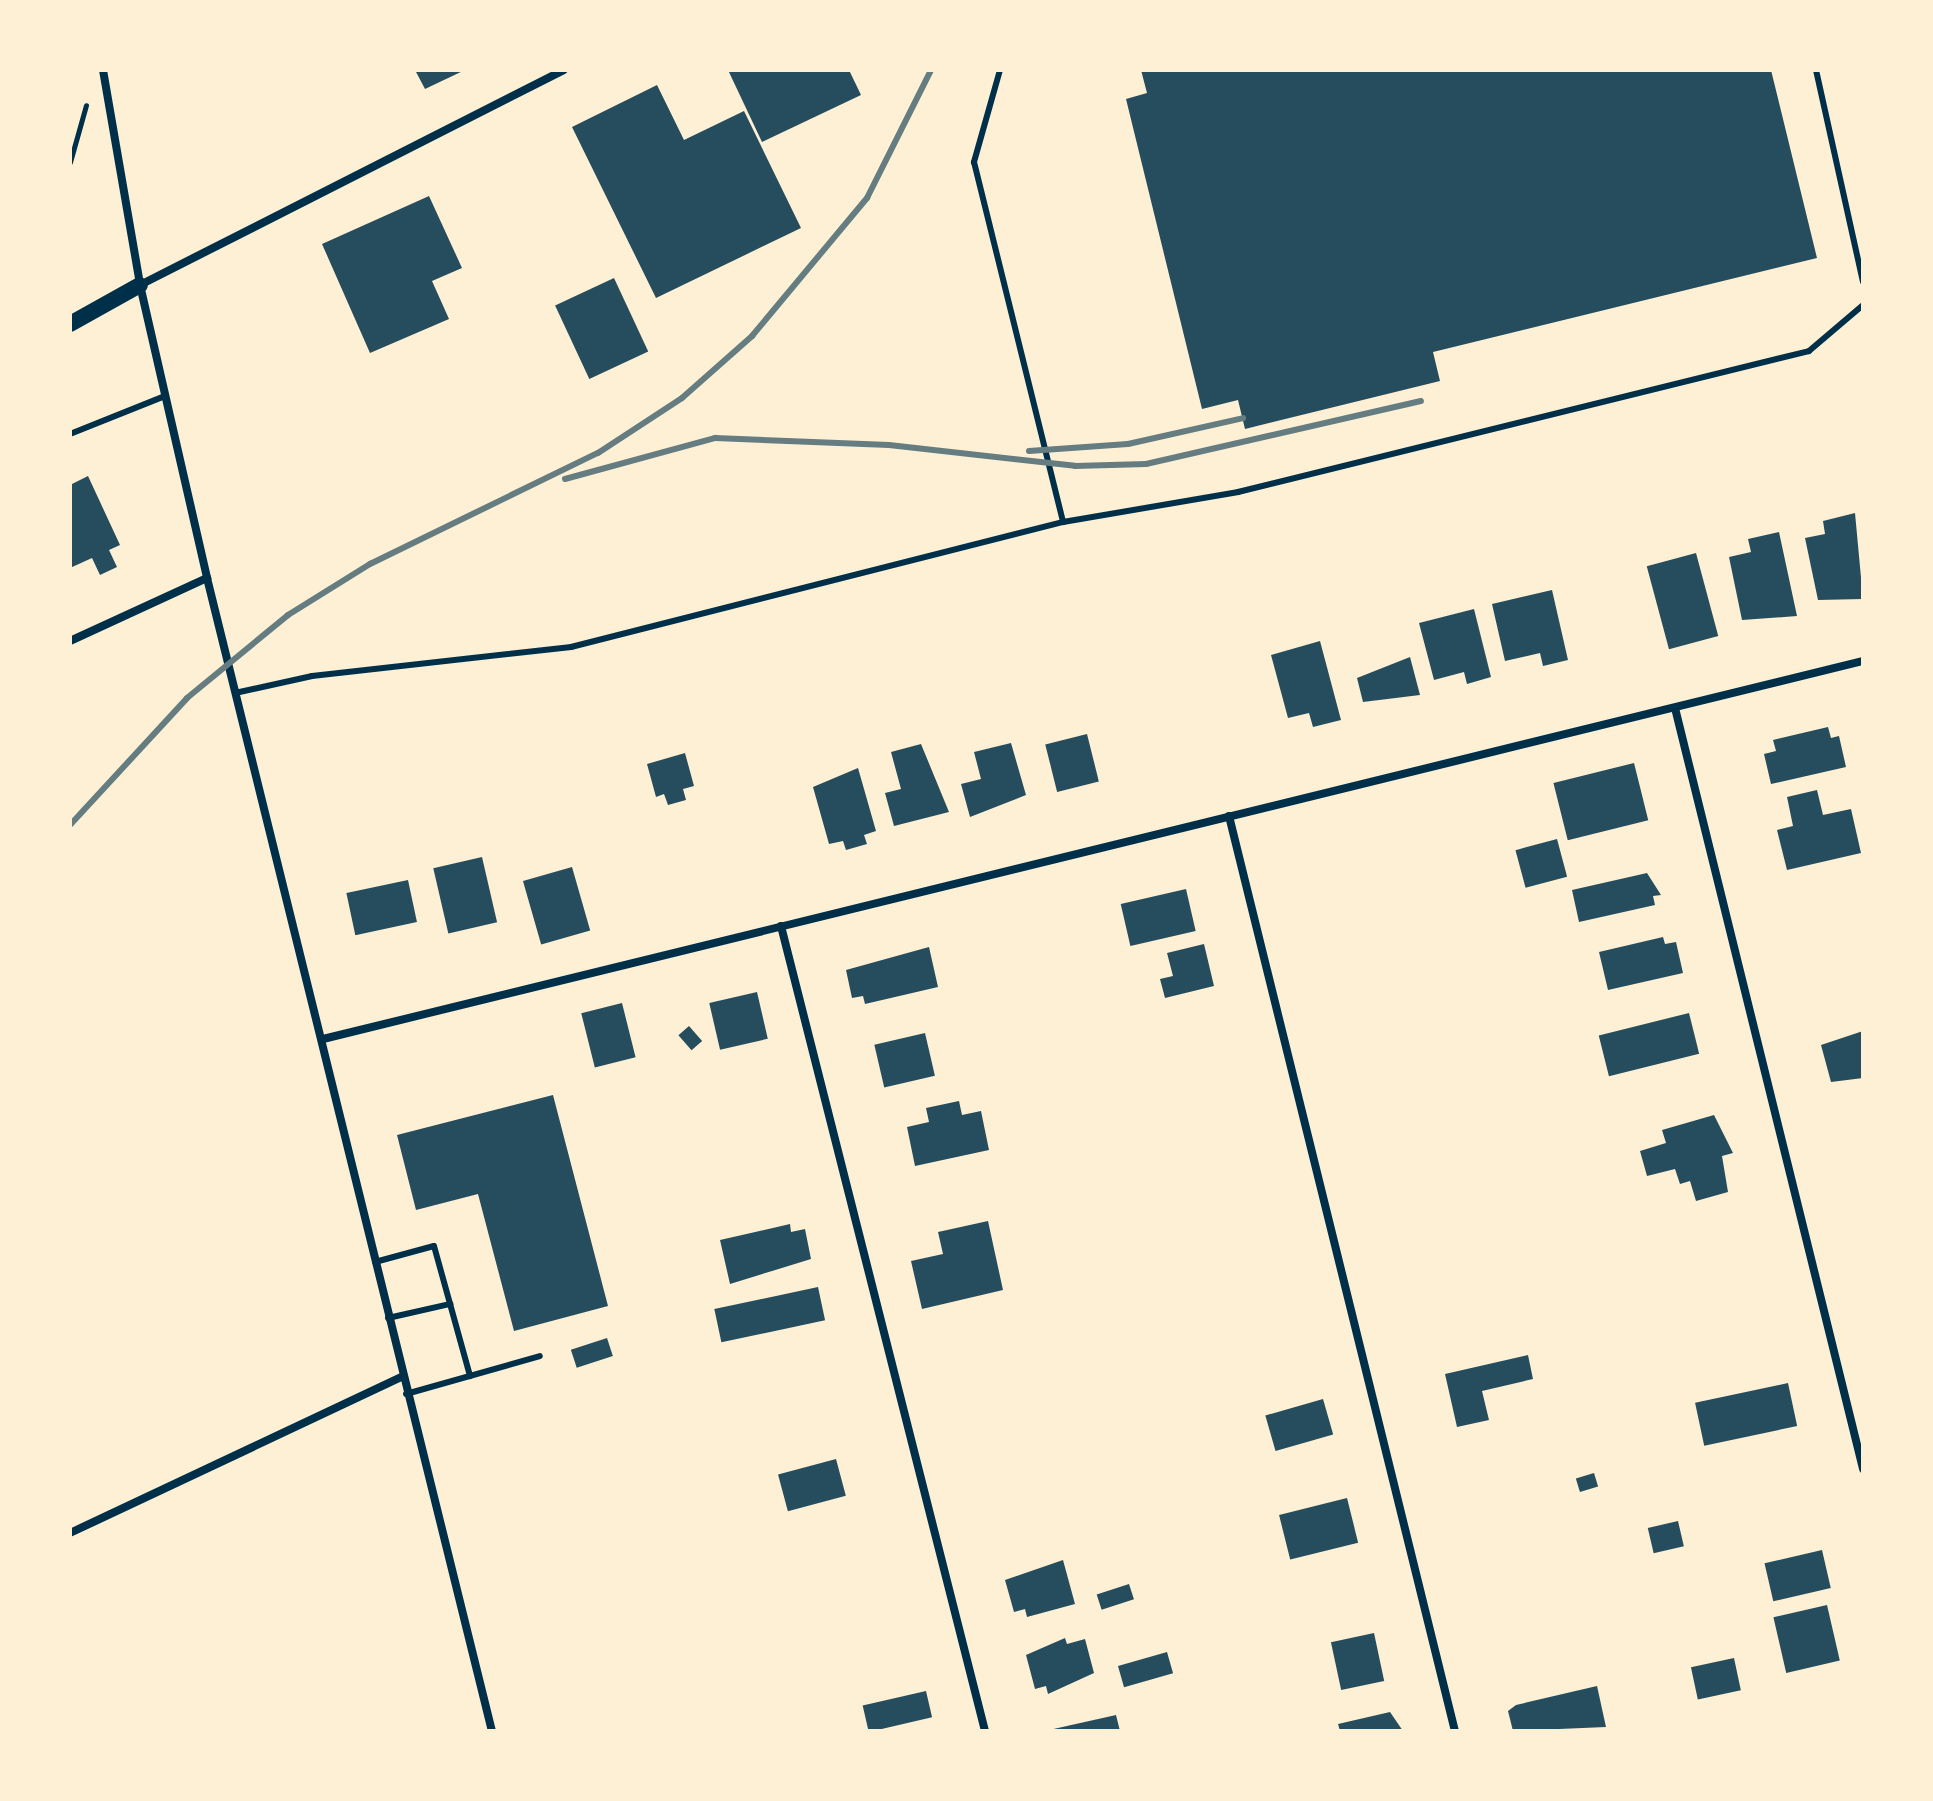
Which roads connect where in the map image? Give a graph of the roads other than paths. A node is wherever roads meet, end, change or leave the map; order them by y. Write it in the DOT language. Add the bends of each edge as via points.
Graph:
graph roads {
  1 [pos="103,70"];
  2 [pos="563,70"];
  3 [pos="1000,70"];
  4 [pos="1816,70"];
  5 [pos="1863,282"];
  6 [pos="140,285"];
  7 [pos="1863,305"];
  8 [pos="70,324"];
  9 [pos="165,396"];
  10 [pos="70,434"];
  11 [pos="1063,522"];
  12 [pos="207,578"];
  13 [pos="70,641"];
  14 [pos="1863,661"];
  15 [pos="235,693"];
  16 [pos="1675,708"];
  17 [pos="1229,816"];
  18 [pos="781,926"];
  19 [pos="323,1039"];
  20 [pos="375,1262"];
  21 [pos="450,1304"];
  22 [pos="388,1318"];
  23 [pos="540,1356"];
  24 [pos="470,1376"];
  25 [pos="402,1377"];
  26 [pos="406,1394"];
  27 [pos="1863,1469"];
  28 [pos="70,1533"];
  29 [pos="492,1731"];
  30 [pos="985,1731"];
  31 [pos="1455,1731"];
  1 -- 6 [label="street"];
  2 -- 6 [label="street"];
  3 -- 11 [label="lane" via="974,162"];
  4 -- 5 [label="lane"];
  6 -- 8 [label="main road"];
  6 -- 9 [label="street"];
  7 -- 11 [label="lane" via="1809,351 1238,492"];
  9 -- 10 [label="lane"];
  9 -- 12 [label="street"];
  11 -- 15 [label="lane" via="571,647 312,676"];
  12 -- 13 [label="street"];
  12 -- 15 [label="street"];
  14 -- 16 [label="street"];
  15 -- 19 [label="street"];
  16 -- 17 [label="street"];
  16 -- 27 [label="street"];
  17 -- 18 [label="street"];
  17 -- 31 [label="street"];
  18 -- 19 [label="street"];
  18 -- 30 [label="street"];
  19 -- 20 [label="street"];
  20 -- 21 [label="lane" via="434,1246"];
  20 -- 22 [label="street"];
  21 -- 22 [label="lane"];
  21 -- 24 [label="lane"];
  22 -- 25 [label="street"];
  23 -- 24 [label="lane"];
  24 -- 26 [label="lane"];
  25 -- 26 [label="street"];
  25 -- 28 [label="street"];
  26 -- 29 [label="street"];
}
